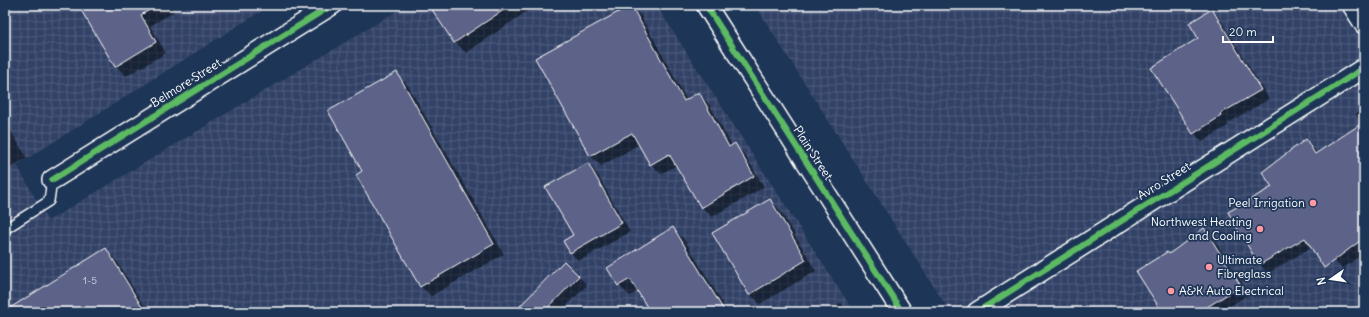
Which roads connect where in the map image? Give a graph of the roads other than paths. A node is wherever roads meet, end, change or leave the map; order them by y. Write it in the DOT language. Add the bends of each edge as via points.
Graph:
graph roads {
  1 [pos="332,5"];
  2 [pos="706,5"];
  3 [pos="1352,5"];
  4 [pos="1364,24"];
  5 [pos="1364,68"];
  6 [pos="52,180"];
  7 [pos="5,229"];
  8 [pos="902,312"];
  9 [pos="977,312"];
  1 -- 6 [label="street, Belmore Street"];
  2 -- 8 [label="street, Plain Street"];
  3 -- 4 [label="street"];
  5 -- 9 [label="street, Avro Street"];
  6 -- 7 [label="lane" via="49,202"];
}
